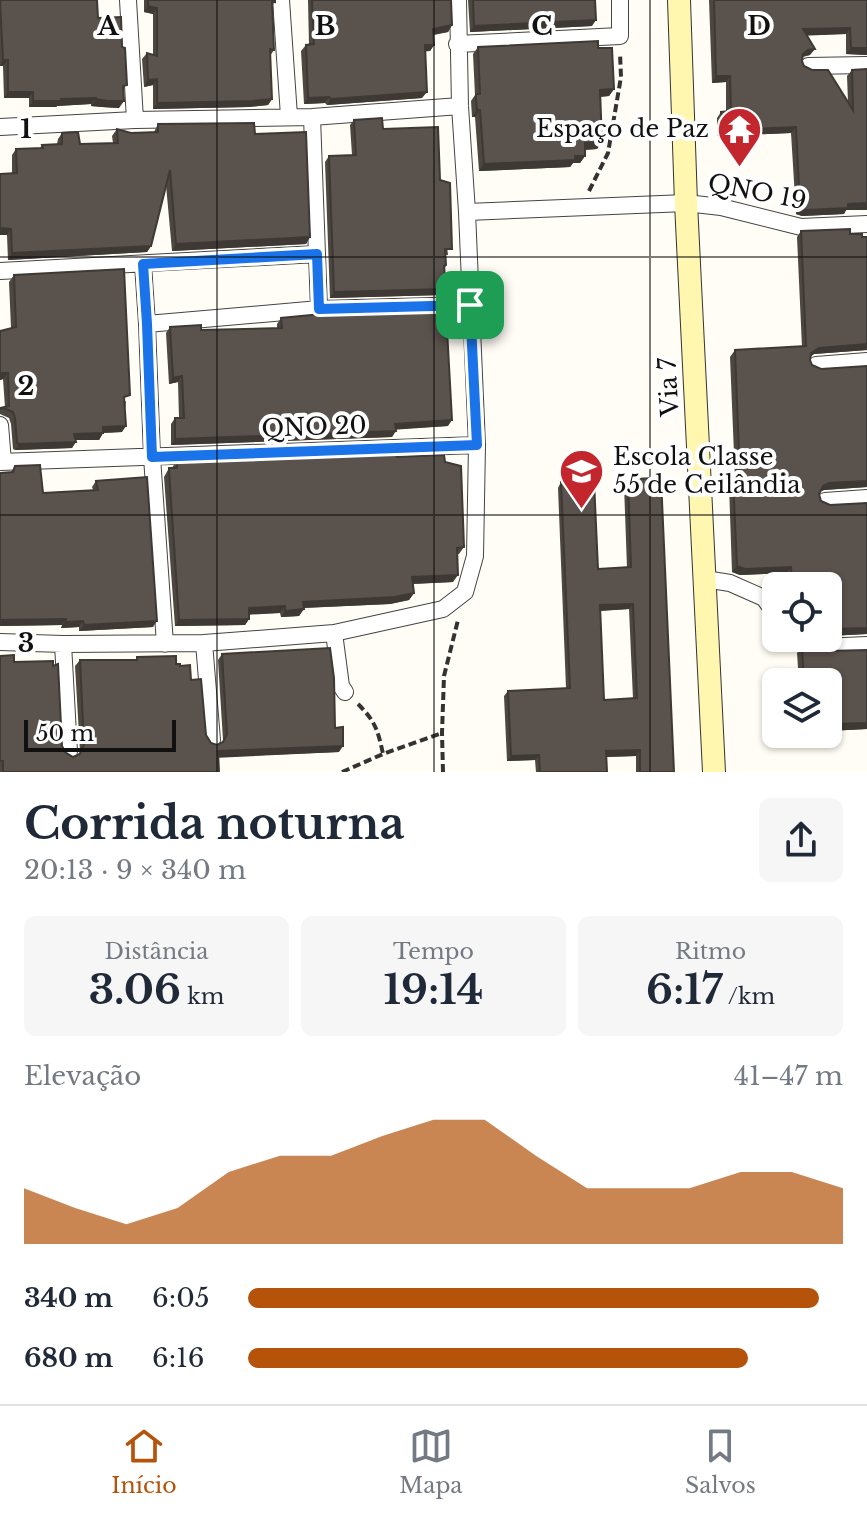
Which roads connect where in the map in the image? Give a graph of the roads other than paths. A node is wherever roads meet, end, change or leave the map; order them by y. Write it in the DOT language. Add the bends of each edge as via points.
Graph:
graph roads {
  1 [pos="128,0"];
  2 [pos="281,0"];
  3 [pos="458,0"];
  4 [pos="620,0"];
  5 [pos="679,0"];
  6 [pos="457,44"];
  7 [pos="867,65"];
  8 [pos="808,66"];
  9 [pos="460,106"];
  10 [pos="289,116"];
  11 [pos="312,117"];
  12 [pos="135,120"];
  13 [pos="0,127"];
  14 [pos="686,203"];
  15 [pos="467,212"];
  16 [pos="867,224"];
  17 [pos="317,254"];
  18 [pos="143,264"];
  19 [pos="0,271"];
  20 [pos="470,305"];
  21 [pos="319,309"];
  22 [pos="147,324"];
  23 [pos="867,361"];
  24 [pos="816,365"];
  25 [pos="0,425"];
  26 [pos="477,445"];
  27 [pos="152,457"];
  28 [pos="1,462"];
  29 [pos="867,498"];
  30 [pos="825,501"];
  31 [pos="705,579"];
  32 [pos="762,597"];
  33 [pos="334,633"];
  34 [pos="0,642"];
  35 [pos="204,643"];
  36 [pos="63,644"];
  37 [pos="165,644"];
  38 [pos="867,645"];
  39 [pos="842,646"];
  40 [pos="345,692"];
  41 [pos="212,740"];
  42 [pos="69,752"];
  43 [pos="714,772"];
  1 -- 12 [label="street"];
  2 -- 10 [label="street"];
  3 -- 6 [label="street"];
  4 -- 6 [label="street" via="620,36"];
  5 -- 14 [label="main road, Via 7"];
  6 -- 9 [label="street"];
  7 -- 8 [label="street"];
  9 -- 11 [label="street"];
  9 -- 15 [label="street"];
  10 -- 11 [label="street"];
  10 -- 12 [label="street"];
  11 -- 17 [label="street"];
  12 -- 13 [label="street"];
  14 -- 15 [label="street"];
  14 -- 16 [label="street, QNO 19" via="801,227"];
  14 -- 31 [label="main road, Via 7"];
  15 -- 20 [label="street"];
  17 -- 18 [label="street"];
  17 -- 21 [label="street"];
  18 -- 19 [label="street"];
  18 -- 22 [label="street"];
  20 -- 21 [label="street"];
  20 -- 26 [label="street"];
  21 -- 22 [label="street"];
  22 -- 27 [label="street"];
  23 -- 24 [label="street"];
  25 -- 28 [label="street, QNO 20"];
  26 -- 27 [label="street, QNO 20"];
  26 -- 33 [label="street" via="475,556 465,592 443,609"];
  27 -- 28 [label="street, QNO 20"];
  27 -- 37 [label="street"];
  29 -- 30 [label="street"];
  31 -- 32 [label="street"];
  31 -- 43 [label="main road, Via 7"];
  33 -- 35 [label="street"];
  33 -- 40 [label="street"];
  34 -- 36 [label="street"];
  35 -- 37 [label="street"];
  35 -- 41 [label="street"];
  36 -- 37 [label="street"];
  36 -- 42 [label="street"];
  38 -- 39 [label="street"];
}
